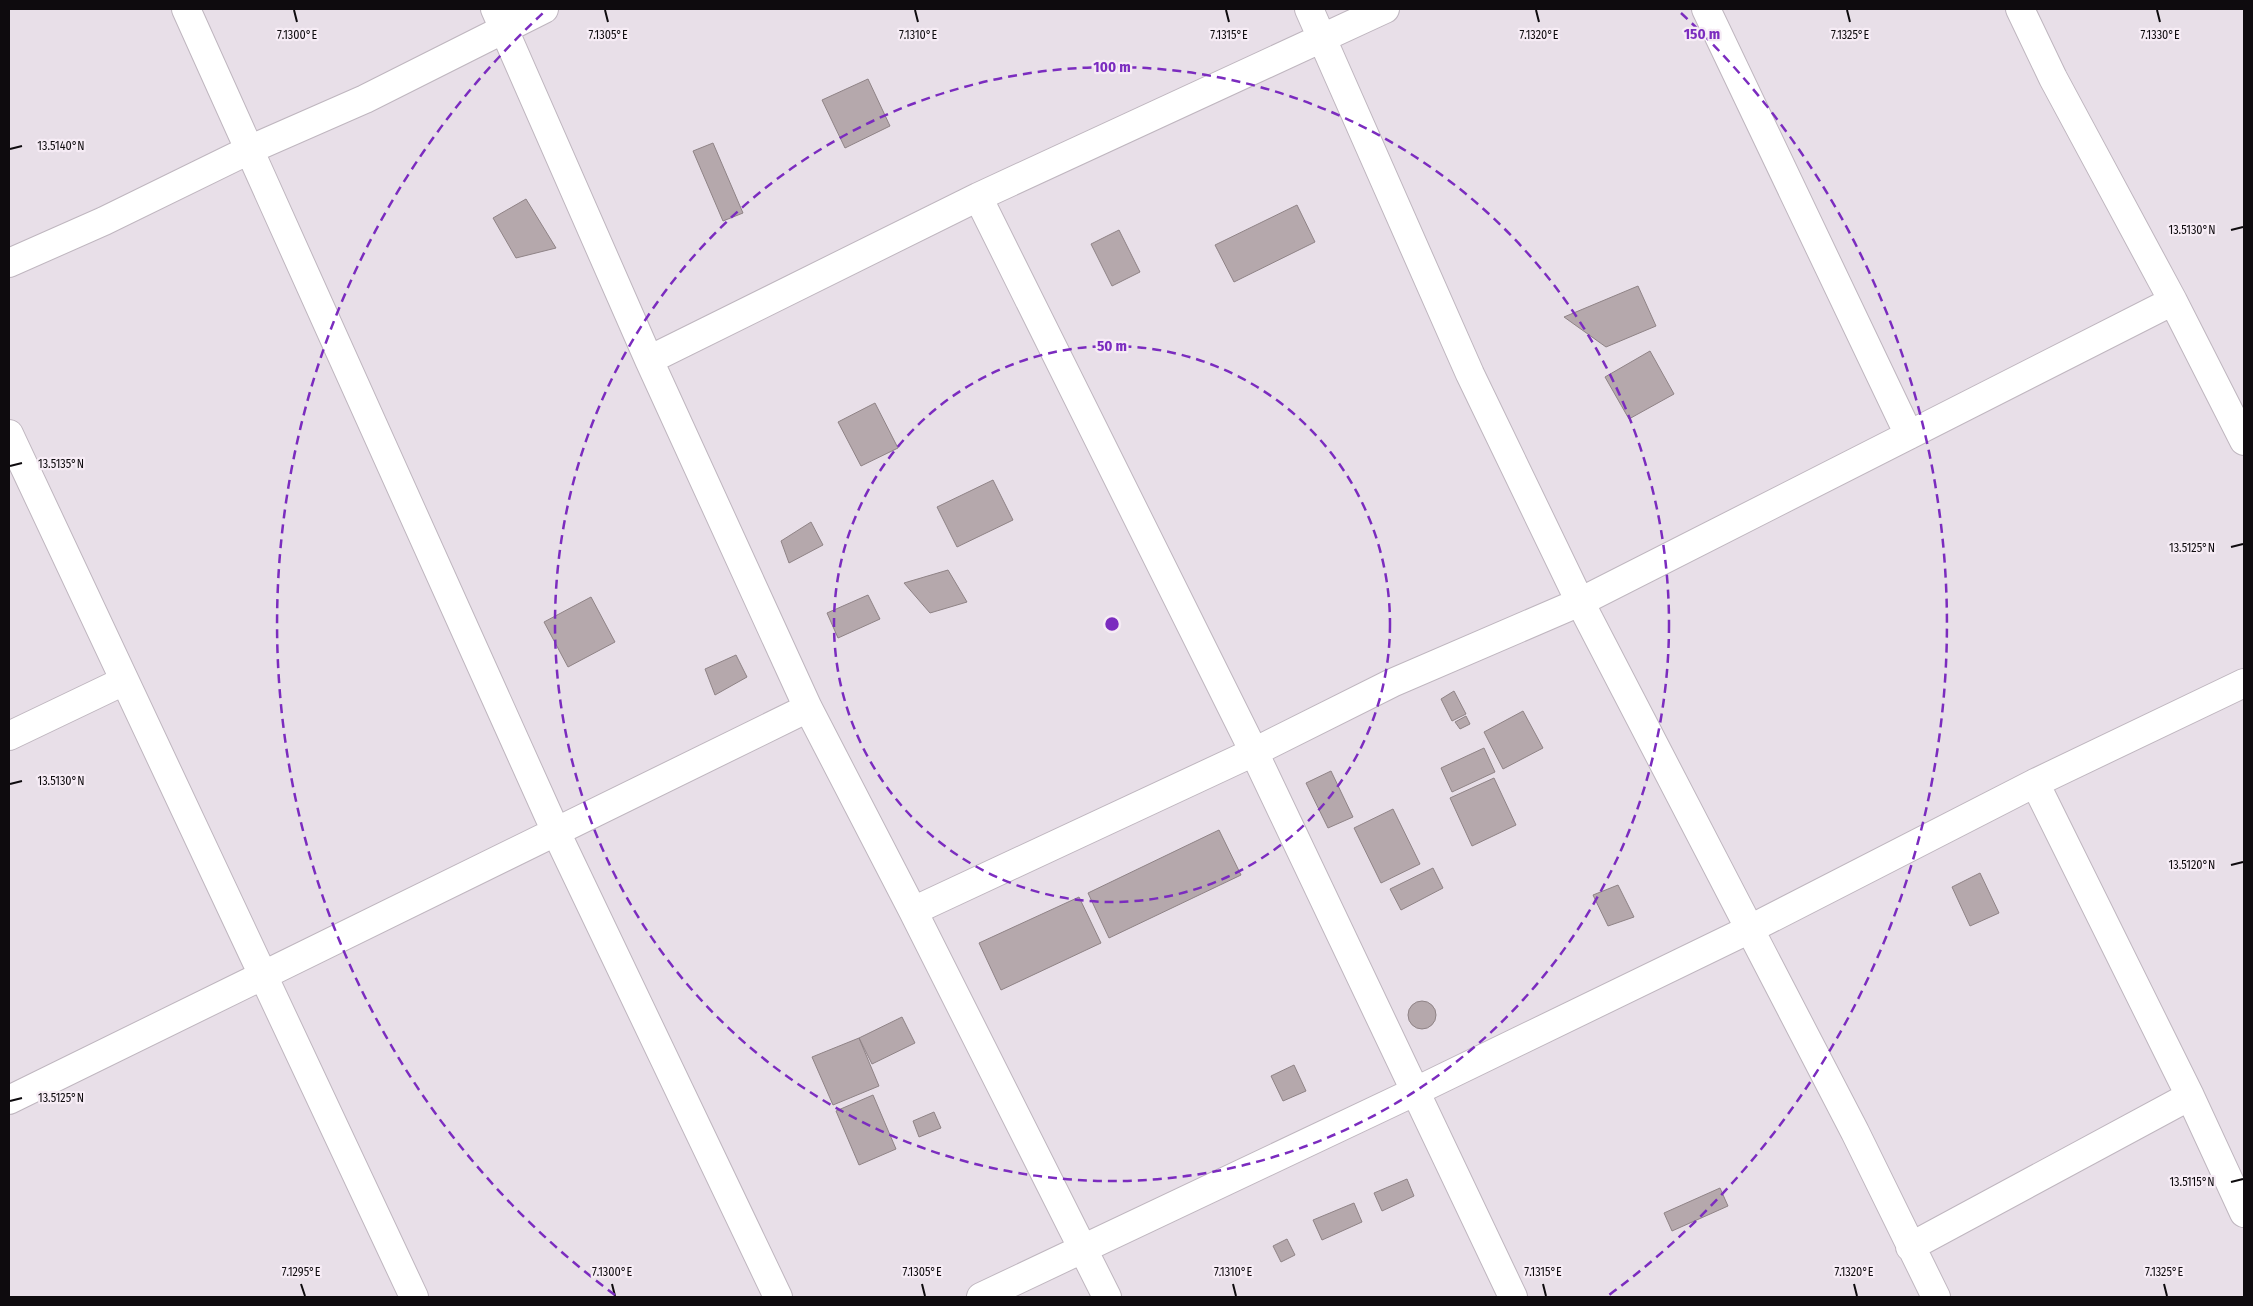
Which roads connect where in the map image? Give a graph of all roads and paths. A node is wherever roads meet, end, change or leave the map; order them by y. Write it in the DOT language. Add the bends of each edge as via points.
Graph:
graph roads {
  1 [pos="186,9"];
  2 [pos="544,9"];
  3 [pos="1309,9"];
  4 [pos="1384,9"];
  5 [pos="1706,9"];
  6 [pos="2020,9"];
  7 [pos="500,19"];
  8 [pos="1323,38"];
  9 [pos="251,149"];
  10 [pos="978,196"];
  11 [pos="9,263"];
  12 [pos="2173,301"];
  13 [pos="649,360"];
  14 [pos="9,434"];
  15 [pos="1909,435"];
  16 [pos="2244,441"];
  17 [pos="1580,602"];
  18 [pos="124,681"];
  19 [pos="2244,683"];
  20 [pos="808,708"];
  21 [pos="9,736"];
  22 [pos="1254,752"];
  23 [pos="2035,783"];
  24 [pos="556,832"];
  25 [pos="913,911"];
  26 [pos="1750,928"];
  27 [pos="263,975"];
  28 [pos="1414,1092"];
  29 [pos="2190,1096"];
  30 [pos="9,1100"];
  31 [pos="2244,1213"];
  32 [pos="1910,1246"];
  33 [pos="1084,1250"];
  34 [pos="414,1297"];
  35 [pos="778,1297"];
  36 [pos="981,1297"];
  37 [pos="1107,1297"];
  38 [pos="1513,1297"];
  39 [pos="1936,1297"];
  1 -- 9 [label="street"];
  2 -- 7 [label="street"];
  3 -- 8 [label="street"];
  4 -- 8 [label="street"];
  5 -- 15 [label="street"];
  6 -- 12 [label="street" via="2052,78"];
  7 -- 9 [label="street" via="365,99"];
  7 -- 13 [label="street"];
  8 -- 10 [label="street"];
  8 -- 17 [label="street" via="1470,374"];
  9 -- 11 [label="street"];
  9 -- 24 [label="street"];
  10 -- 13 [label="street"];
  10 -- 22 [label="street"];
  12 -- 15 [label="street"];
  12 -- 16 [label="street"];
  13 -- 20 [label="street"];
  14 -- 18 [label="street"];
  15 -- 17 [label="street"];
  17 -- 22 [label="street" via="1392,683"];
  17 -- 26 [label="street"];
  18 -- 21 [label="street"];
  18 -- 27 [label="street"];
  19 -- 23 [label="street"];
  20 -- 24 [label="street"];
  20 -- 25 [label="street"];
  22 -- 25 [label="street"];
  22 -- 28 [label="street"];
  23 -- 26 [label="street"];
  23 -- 29 [label="street"];
  24 -- 27 [label="street"];
  24 -- 35 [label="street"];
  25 -- 33 [label="street"];
  26 -- 28 [label="street"];
  26 -- 32 [label="street"];
  27 -- 30 [label="street"];
  27 -- 34 [label="street"];
  28 -- 33 [label="street"];
  28 -- 38 [label="street"];
  29 -- 31 [label="street"];
  29 -- 32 [label="street"];
  32 -- 39 [label="street"];
  33 -- 36 [label="street"];
  33 -- 37 [label="street"];
}
